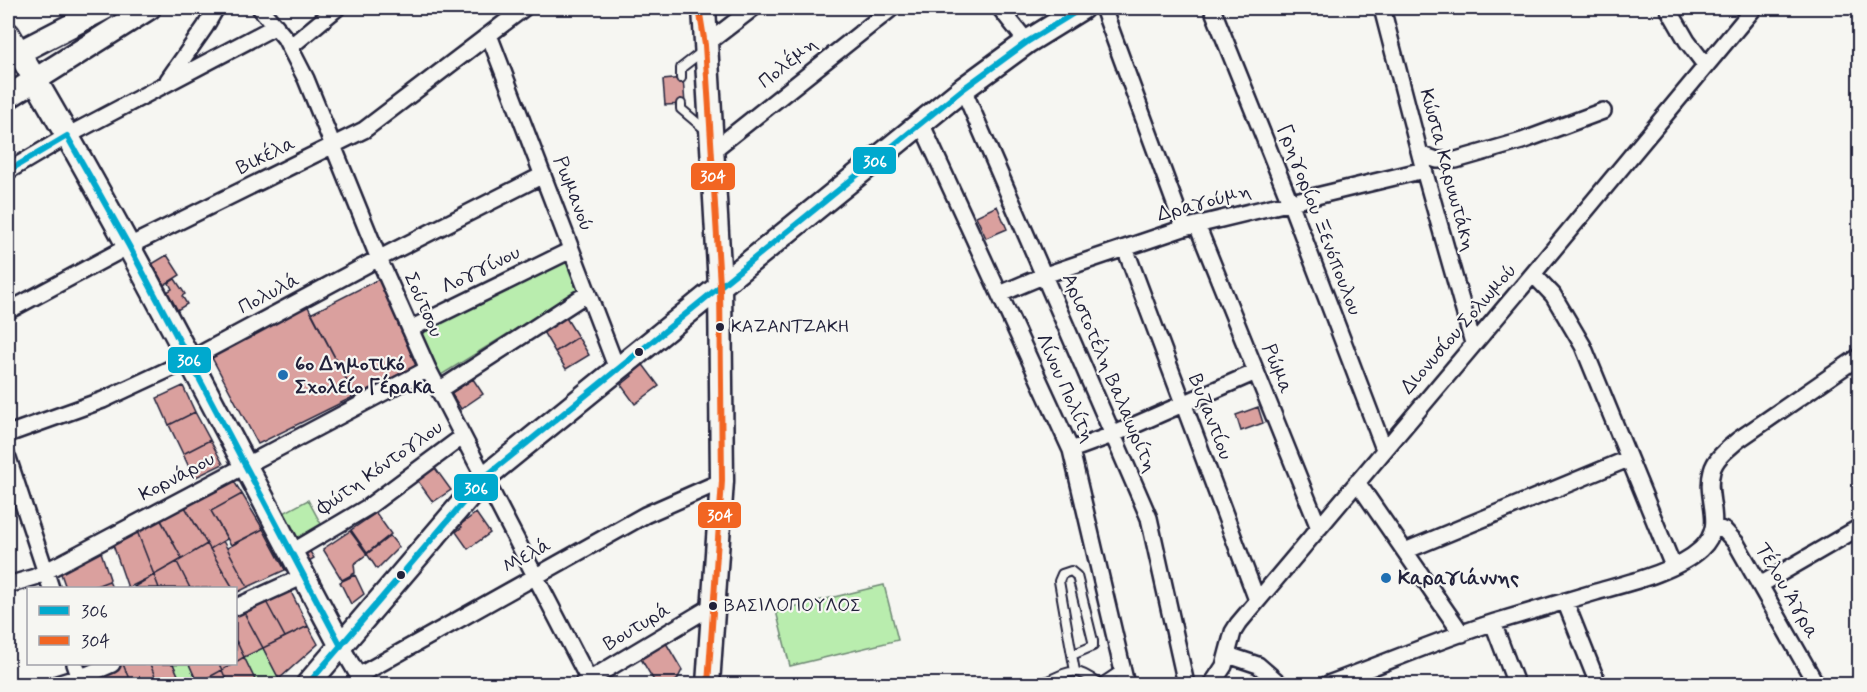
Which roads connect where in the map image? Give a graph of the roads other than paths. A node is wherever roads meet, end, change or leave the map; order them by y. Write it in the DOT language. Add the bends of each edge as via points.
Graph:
graph roads {
  1 [pos="105,8"];
  2 [pos="149,8"];
  3 [pos="216,8"];
  4 [pos="260,8"];
  5 [pos="337,8"];
  6 [pos="524,8"];
  7 [pos="699,8"];
  8 [pos="704,8"];
  9 [pos="753,8"];
  10 [pos="892,8"];
  11 [pos="1000,8"];
  12 [pos="1082,8"];
  13 [pos="1103,8"];
  14 [pos="1212,8"];
  15 [pos="1382,8"];
  16 [pos="1668,8"];
  17 [pos="1754,8"];
  18 [pos="276,26"];
  19 [pos="489,35"];
  20 [pos="1027,42"];
  21 [pos="290,47"];
  22 [pos="705,47"];
  23 [pos="11,48"];
  24 [pos="1706,66"];
  25 [pos="681,78"];
  26 [pos="35,79"];
  27 [pos="165,83"];
  28 [pos="963,89"];
  29 [pos="8,97"];
  30 [pos="681,104"];
  31 [pos="1603,111"];
  32 [pos="921,123"];
  33 [pos="67,136"];
  34 [pos="711,143"];
  35 [pos="333,146"];
  36 [pos="1420,154"];
  37 [pos="1425,170"];
  38 [pos="8,171"];
  39 [pos="543,175"];
  40 [pos="1290,202"];
  41 [pos="1191,226"];
  42 [pos="129,246"];
  43 [pos="1125,248"];
  44 [pos="571,250"];
  45 [pos="379,259"];
  46 [pos="1533,274"];
  47 [pos="1045,276"];
  48 [pos="720,285"];
  49 [pos="588,293"];
  50 [pos="1000,294"];
  51 [pos="8,312"];
  52 [pos="410,329"];
  53 [pos="1473,343"];
  54 [pos="1860,356"];
  55 [pos="189,360"];
  56 [pos="428,369"];
  57 [pos="617,369"];
  58 [pos="1256,372"];
  59 [pos="439,390"];
  60 [pos="1182,404"];
  61 [pos="8,434"];
  62 [pos="1112,435"];
  63 [pos="462,436"];
  64 [pos="1384,449"];
  65 [pos="1071,450"];
  66 [pos="8,458"];
  67 [pos="1628,459"];
  68 [pos="245,465"];
  69 [pos="485,477"];
  70 [pos="722,481"];
  71 [pos="1357,482"];
  72 [pos="1714,526"];
  73 [pos="1860,527"];
  74 [pos="1319,528"];
  75 [pos="1405,551"];
  76 [pos="291,552"];
  77 [pos="1673,566"];
  78 [pos="45,571"];
  79 [pos="535,575"];
  80 [pos="304,576"];
  81 [pos="8,585"];
  82 [pos="1760,585"];
  83 [pos="51,587"];
  84 [pos="1257,600"];
  85 [pos="1565,601"];
  86 [pos="714,605"];
  87 [pos="237,607"];
  88 [pos="1493,623"];
  89 [pos="1462,634"];
  90 [pos="341,646"];
  91 [pos="1072,655"];
  92 [pos="1228,655"];
  93 [pos="106,665"];
  94 [pos="1075,671"];
  95 [pos="79,675"];
  96 [pos="1124,677"];
  97 [pos="360,680"];
  98 [pos="585,682"];
  99 [pos="57,684"];
  100 [pos="308,684"];
  101 [pos="708,684"];
  102 [pos="1041,684"];
  103 [pos="1100,684"];
  104 [pos="1186,684"];
  105 [pos="1212,684"];
  106 [pos="1280,684"];
  107 [pos="1328,684"];
  108 [pos="1516,684"];
  109 [pos="1598,684"];
  110 [pos="1816,684"];
  1 -- 23 [label="street"];
  2 -- 26 [label="street"];
  3 -- 27 [label="street"];
  4 -- 18 [label="street, Σούτσου"];
  5 -- 21 [label="street"];
  6 -- 19 [label="street, Βικέλα"];
  7 -- 22 [label="street"];
  8 -- 22 [label="street"];
  9 -- 22 [label="street"];
  10 -- 34 [label="street, Πολέμη"];
  11 -- 20 [label="street"];
  12 -- 20 [label="street"];
  13 -- 41 [label="street, Ρώμα"];
  14 -- 40 [label="street, Γρηγορίου Ξενόπουλου"];
  15 -- 36 [label="street, Κώστα Καρυωτάκη"];
  16 -- 24 [label="street" via="1686,41"];
  17 -- 24 [label="street, Διονυσίου Σολωμού"];
  18 -- 21 [label="street, Σούτσου"];
  18 -- 27 [label="street"];
  19 -- 35 [label="street, Βικέλα" via="369,127"];
  19 -- 39 [label="street, Ρωμανού"];
  20 -- 28 [label="street"];
  21 -- 35 [label="street, Σούτσου"];
  22 -- 25 [label="lane" via="681,68"];
  22 -- 34 [label="street"];
  23 -- 26 [label="street"];
  24 -- 46 [label="street, Διονυσίου Σολωμού"];
  26 -- 29 [label="street"];
  26 -- 33 [label="street"];
  27 -- 33 [label="street"];
  28 -- 32 [label="street"];
  28 -- 47 [label="street, Αριστοτέλη Βαλαωρίτη"];
  30 -- 34 [label="lane" via="681,109"];
  31 -- 36 [label="street" via="1456,160 1437,160"];
  32 -- 48 [label="street"];
  32 -- 50 [label="street, Λίνου Πολίτη"];
  33 -- 38 [label="street"];
  33 -- 42 [label="street"];
  34 -- 48 [label="street"];
  35 -- 42 [label="street, Βικέλα"];
  35 -- 45 [label="street, Σούτσου"];
  36 -- 37 [label="street, Κώστα Καρυωτάκη"];
  37 -- 40 [label="street, Δραγούμη"];
  37 -- 53 [label="street, Κώστα Καρυωτάκη"];
  39 -- 44 [label="street, Ρωμανού"];
  39 -- 45 [label="street, Πολυλά"];
  40 -- 41 [label="street, Δραγούμη"];
  40 -- 64 [label="street, Γρηγορίου Ξενόπουλου"];
  41 -- 43 [label="street, Δραγούμη"];
  41 -- 58 [label="street, Ρώμα"];
  42 -- 51 [label="street, Βικέλα"];
  42 -- 55 [label="street"];
  43 -- 47 [label="street, Δραγούμη"];
  43 -- 60 [label="street, Βυζαντίου"];
  44 -- 49 [label="street, Ρωμανού"];
  44 -- 52 [label="street, Λογγίνου"];
  45 -- 52 [label="street, Σούτσου"];
  45 -- 55 [label="street, Πολυλά"];
  46 -- 53 [label="street, Διονυσίου Σολωμού"];
  46 -- 67 [label="street" via="1553,295 1577,334"];
  47 -- 50 [label="street, Δραγούμη"];
  47 -- 62 [label="street, Αριστοτέλη Βαλαωρίτη"];
  48 -- 57 [label="street"];
  48 -- 70 [label="street"];
  49 -- 57 [label="street, Ρωμανού"];
  49 -- 59 [label="street"];
  50 -- 65 [label="street, Λίνου Πολίτη"];
  52 -- 56 [label="street, Σούτσου"];
  53 -- 64 [label="street, Διονυσίου Σολωμού"];
  54 -- 72 [label="street" via="1738,440 1721,456 1712,469 1710,484"];
  55 -- 61 [label="street, Πολυλά" via="103,400"];
  55 -- 68 [label="street"];
  56 -- 59 [label="street, Σούτσου"];
  56 -- 68 [label="street, Κορνάρου"];
  57 -- 69 [label="street"];
  58 -- 60 [label="street"];
  58 -- 74 [label="street, Ρώμα"];
  59 -- 63 [label="street, Σούτσου"];
  60 -- 62 [label="street"];
  60 -- 84 [label="street, Βυζαντίου"];
  62 -- 65 [label="street"];
  62 -- 104 [label="street, Αριστοτέλη Βαλαωρίτη" via="1149,518"];
  63 -- 69 [label="street, Σούτσου"];
  63 -- 76 [label="street, Φώτη Κόντογλου" via="368,507"];
  64 -- 71 [label="street, Διονυσίου Σολωμού"];
  65 -- 96 [label="street, Λίνου Πολίτη"];
  66 -- 78 [label="street"];
  67 -- 75 [label="street"];
  67 -- 77 [label="street"];
  68 -- 76 [label="street"];
  68 -- 78 [label="street, Κορνάρου"];
  69 -- 79 [label="street, Σούτσου"];
  69 -- 90 [label="street"];
  70 -- 79 [label="street, Μελά" via="645,515"];
  70 -- 86 [label="street"];
  71 -- 74 [label="street, Διονυσίου Σολωμού"];
  71 -- 75 [label="street"];
  72 -- 77 [label="street" via="1712,537 1700,550"];
  72 -- 82 [label="street, Τέλου Άγρα" via="1736,543"];
  73 -- 82 [label="street"];
  74 -- 84 [label="street, Διονυσίου Σολωμού"];
  75 -- 89 [label="street"];
  76 -- 80 [label="street"];
  77 -- 85 [label="street"];
  78 -- 81 [label="street, Κορνάρου"];
  78 -- 83 [label="street"];
  79 -- 97 [label="street, Μελά"];
  79 -- 98 [label="street, Σούτσου"];
  80 -- 87 [label="street"];
  80 -- 90 [label="street"];
  82 -- 110 [label="street, Τέλου Άγρα"];
  84 -- 92 [label="street, Διονυσίου Σολωμού" via="1233,632"];
  85 -- 88 [label="street"];
  85 -- 109 [label="street"];
  86 -- 98 [label="street, Βουτυρά"];
  86 -- 101 [label="street"];
  88 -- 89 [label="street"];
  88 -- 108 [label="street"];
  89 -- 107 [label="street"];
  90 -- 97 [label="street"];
  90 -- 100 [label="street"];
  91 -- 91 [label="lane" via="1089,649 1093,641 1077,576 1071,571 1062,574 1059,581"];
  91 -- 94 [label="lane"];
  92 -- 105 [label="street, Διονυσίου Σολωμού"];
  92 -- 106 [label="street" via="1258,665"];
  93 -- 95 [label="street"];
  94 -- 102 [label="lane"];
  94 -- 103 [label="lane"];
  95 -- 99 [label="street"];
  96 -- 103 [label="lane"];
}
